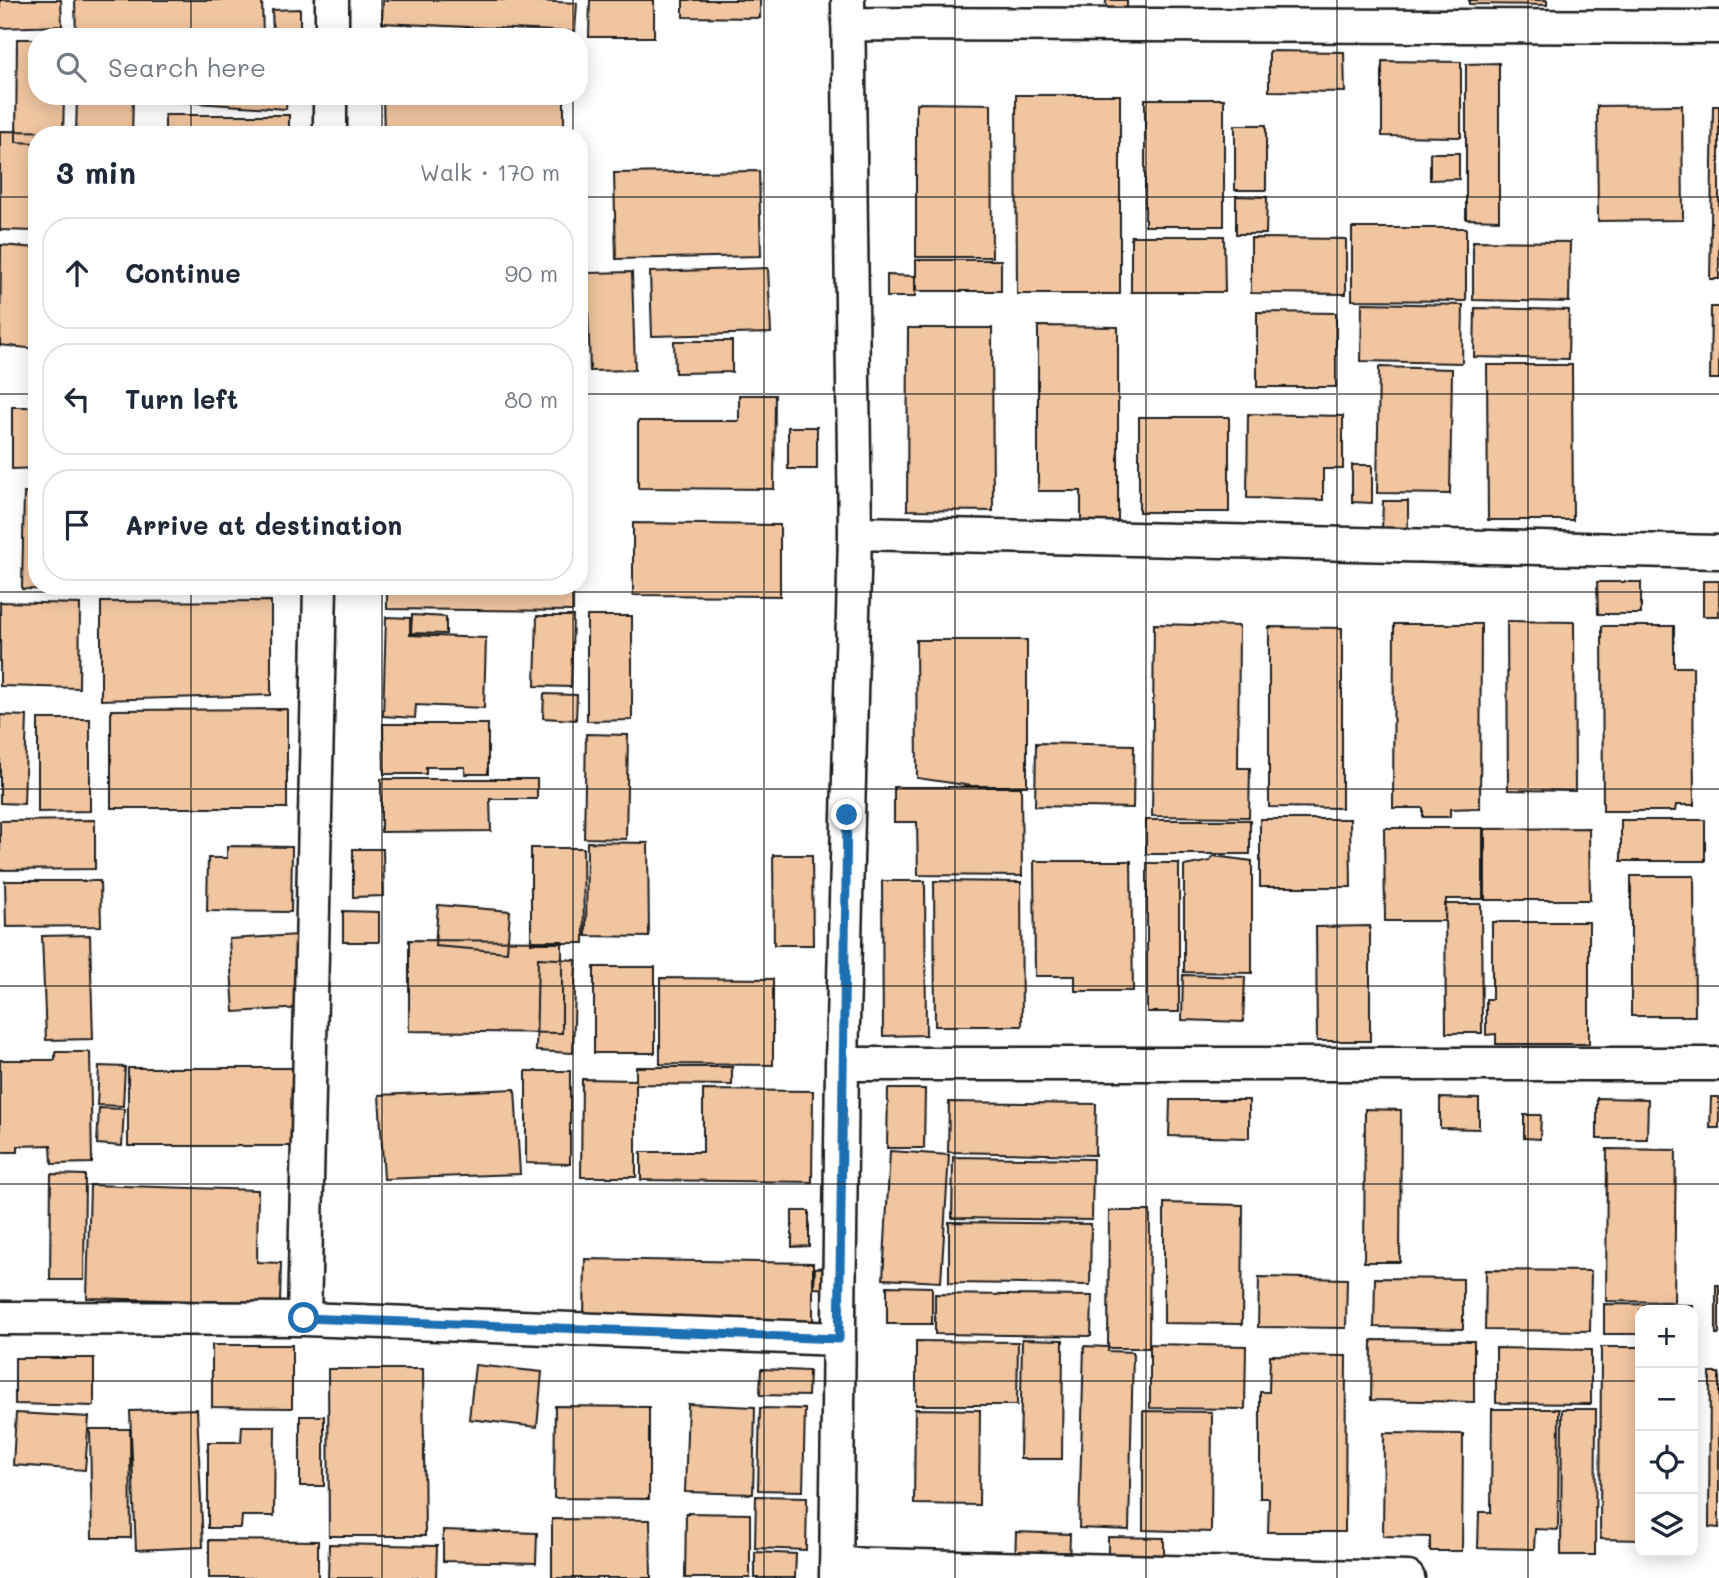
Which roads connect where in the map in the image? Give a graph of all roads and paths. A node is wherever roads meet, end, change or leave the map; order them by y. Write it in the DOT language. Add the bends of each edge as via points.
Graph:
graph roads {
  1 [pos="332,0"];
  2 [pos="848,12"];
  3 [pos="1719,27"];
  4 [pos="332,28"];
  5 [pos="330,105"];
  6 [pos="330,126"];
  7 [pos="855,533"];
  8 [pos="1719,552"];
  9 [pos="320,595"];
  10 [pos="842,1064"];
  11 [pos="1719,1064"];
  12 [pos="0,1318"];
  13 [pos="304,1318"];
  14 [pos="839,1339"];
  15 [pos="836,1571"];
  16 [pos="1408,1578"];
  1 -- 4 [label="street"];
  2 -- 3 [label="street"];
  2 -- 7 [label="street"];
  5 -- 6 [label="street"];
  7 -- 8 [label="street"];
  7 -- 10 [label="street"];
  9 -- 13 [label="street"];
  10 -- 11 [label="street"];
  10 -- 14 [label="street"];
  12 -- 13 [label="street"];
  13 -- 14 [label="street"];
  14 -- 15 [label="street"];
  15 -- 16 [label="street"];
}
